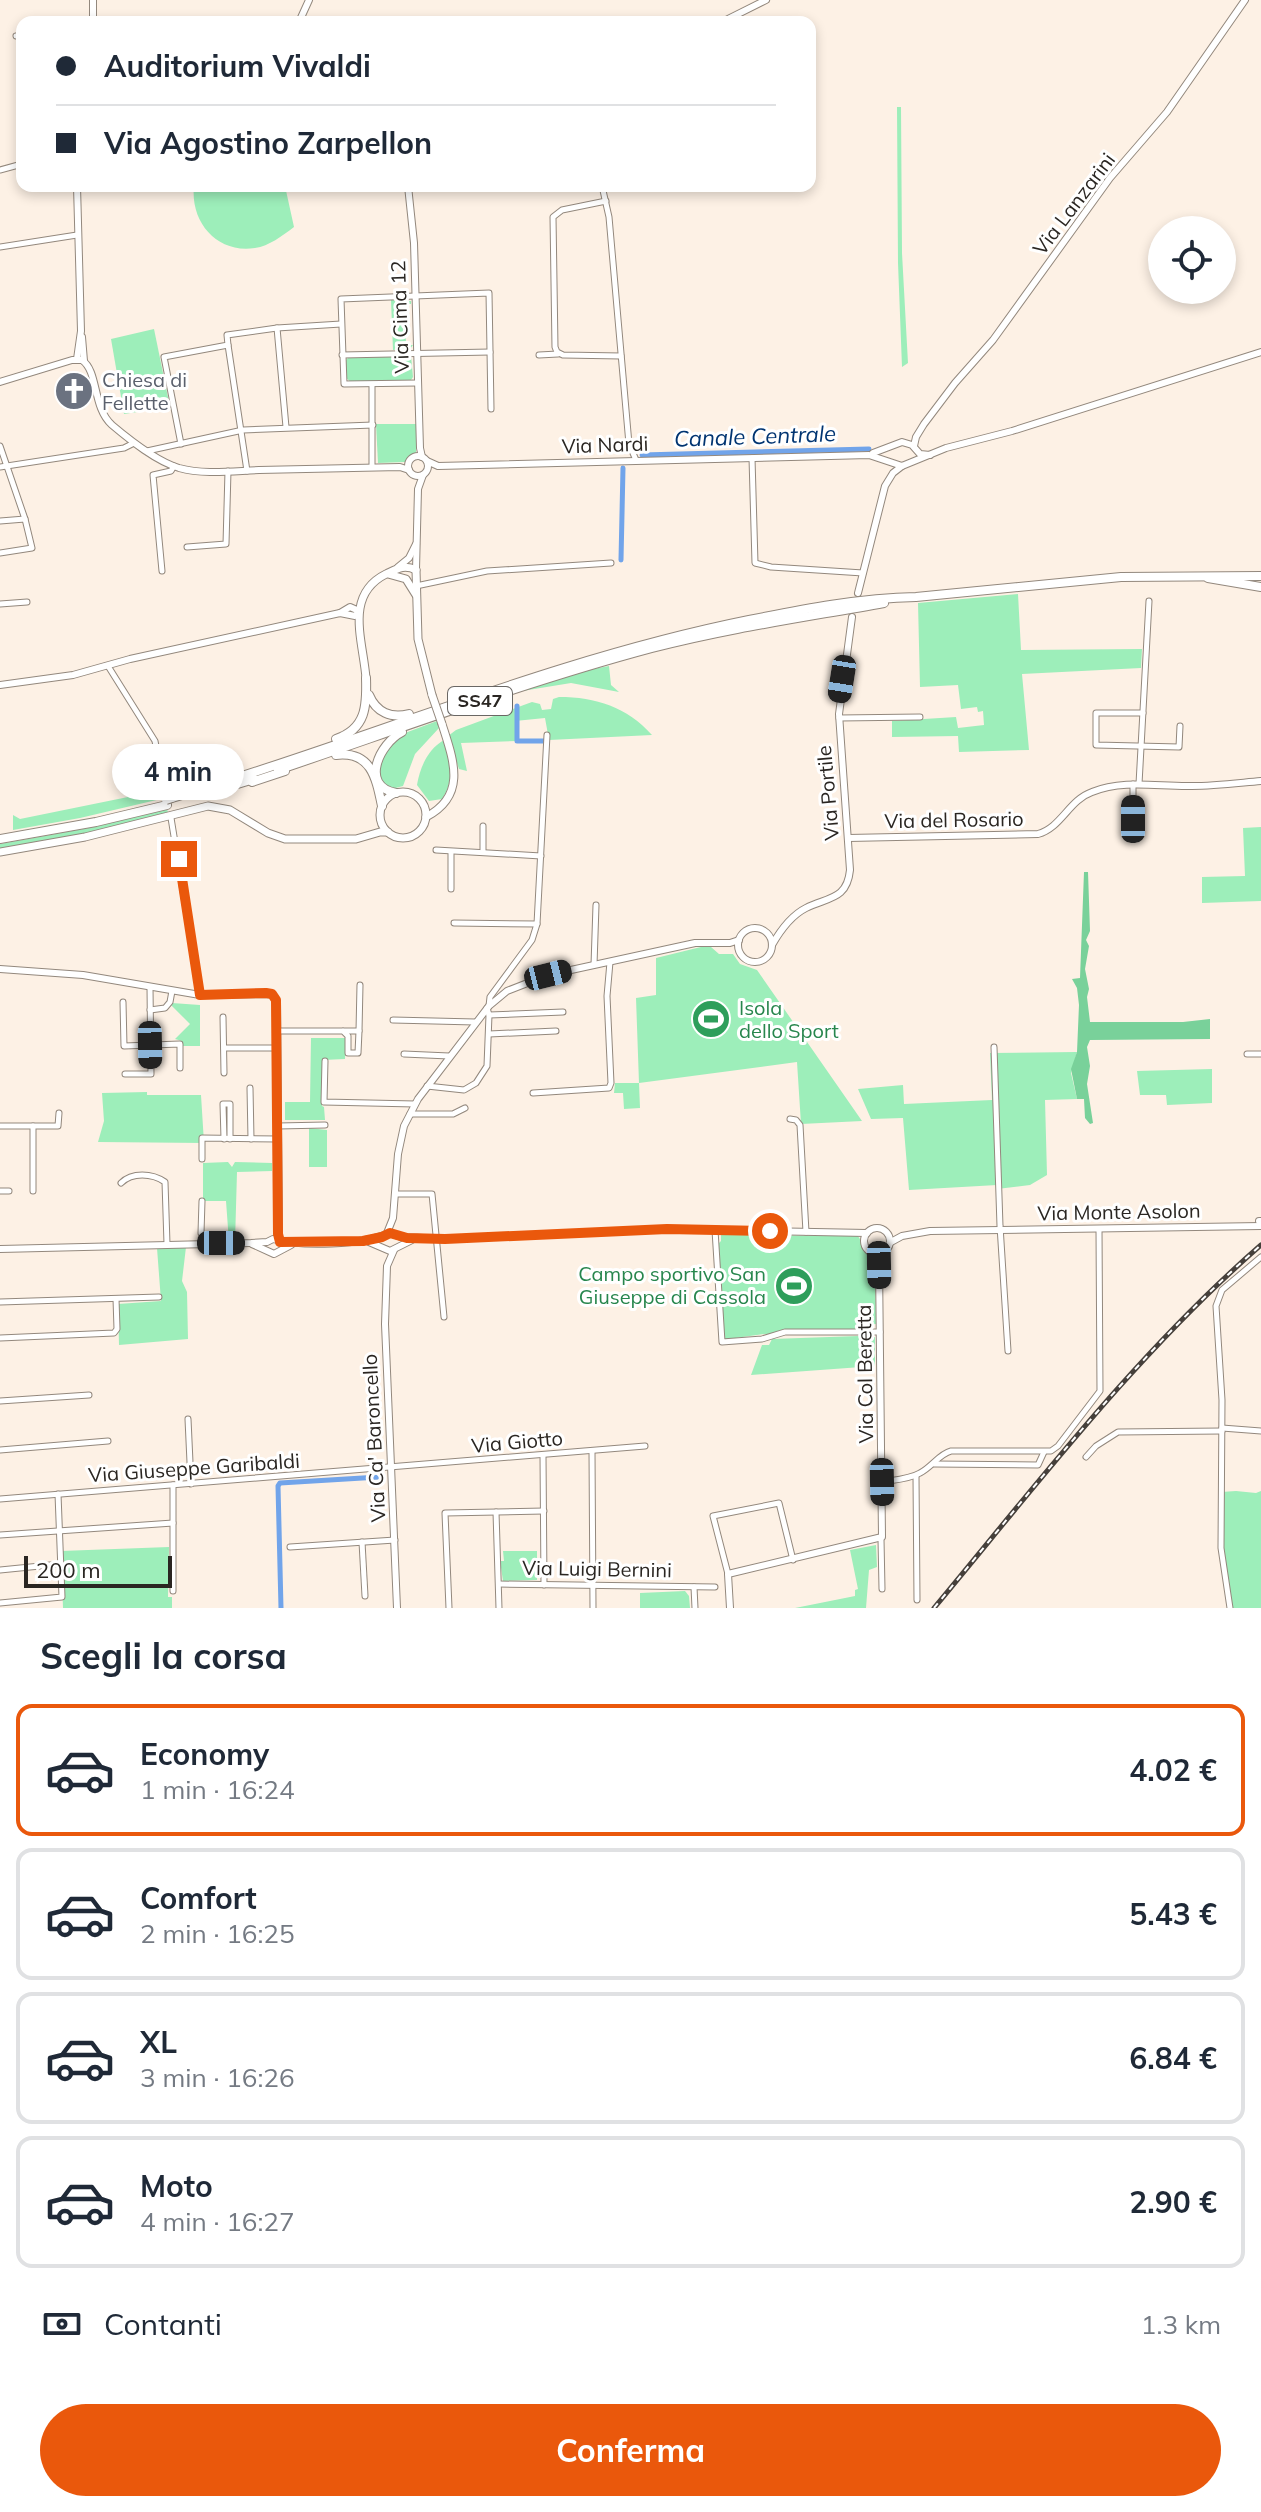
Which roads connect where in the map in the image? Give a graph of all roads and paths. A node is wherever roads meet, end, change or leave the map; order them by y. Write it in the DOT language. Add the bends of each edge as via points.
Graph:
graph roads {
  1 [pos="766,0"];
  2 [pos="1245,0"];
  3 [pos="734,16"];
  4 [pos="77,192"];
  5 [pos="408,192"];
  6 [pos="604,192"];
  7 [pos="606,201"];
  8 [pos="77,235"];
  9 [pos="0,247"];
  10 [pos="416,296"];
  11 [pos="341,324"];
  12 [pos="277,328"];
  13 [pos="81,331"];
  14 [pos="79,340"];
  15 [pos="228,345"];
  16 [pos="490,352"];
  17 [pos="1261,352"];
  18 [pos="417,353"];
  19 [pos="559,354"];
  20 [pos="342,355"];
  21 [pos="539,355"];
  22 [pos="621,356"];
  23 [pos="81,360"];
  24 [pos="61,363"];
  25 [pos="0,382"];
  26 [pos="418,383"];
  27 [pos="372,385"];
  28 [pos="491,409"];
  29 [pos="924,424"];
  30 [pos="373,425"];
  31 [pos="286,427"];
  32 [pos="243,430"];
  33 [pos="902,442"];
  34 [pos="135,443"];
  35 [pos="181,444"];
  36 [pos="629,444"];
  37 [pos="0,446"];
  38 [pos="887,448"];
  39 [pos="914,448"];
  40 [pos="147,451"];
  41 [pos="869,455"];
  42 [pos="933,455"];
  43 [pos="752,458"];
  44 [pos="622,460"];
  45 [pos="636,460"];
  46 [pos="887,461"];
  47 [pos="912,463"];
  48 [pos="416,464"];
  49 [pos="3,466"];
  50 [pos="174,466"];
  51 [pos="438,466"];
  52 [pos="902,466"];
  53 [pos="372,467"];
  54 [pos="228,471"];
  55 [pos="247,471"];
  56 [pos="425,473"];
  57 [pos="888,481"];
  58 [pos="418,489"];
  59 [pos="25,519"];
  60 [pos="0,521"];
  61 [pos="417,541"];
  62 [pos="187,547"];
  63 [pos="0,553"];
  64 [pos="611,563"];
  65 [pos="398,567"];
  66 [pos="416,570"];
  67 [pos="162,571"];
  68 [pos="863,573"];
  69 [pos="388,574"];
  70 [pos="1188,574"];
  71 [pos="1261,576"];
  72 [pos="416,586"];
  73 [pos="1261,587"];
  74 [pos="858,593"];
  75 [pos="416,595"];
  76 [pos="1149,601"];
  77 [pos="27,602"];
  78 [pos="0,604"];
  79 [pos="359,611"];
  80 [pos="852,617"];
  81 [pos="108,666"];
  82 [pos="366,678"];
  83 [pos="0,685"];
  84 [pos="510,687"];
  85 [pos="1143,713"];
  86 [pos="920,717"];
  87 [pos="839,718"];
  88 [pos="441,720"];
  89 [pos="1180,726"];
  90 [pos="547,735"];
  91 [pos="1141,746"];
  92 [pos="257,772"];
  93 [pos="1261,781"];
  94 [pos="1136,784"];
  95 [pos="236,785"];
  96 [pos="396,793"];
  97 [pos="446,800"];
  98 [pos="169,801"];
  99 [pos="422,802"];
  100 [pos="382,806"];
  101 [pos="426,817"];
  102 [pos="171,818"];
  103 [pos="380,819"];
  104 [pos="1133,819"];
  105 [pos="483,826"];
  106 [pos="388,832"];
  107 [pos="372,834"];
  108 [pos="0,837"];
  109 [pos="848,838"];
  110 [pos="436,850"];
  111 [pos="0,852"];
  112 [pos="451,852"];
  113 [pos="483,852"];
  114 [pos="541,856"];
  115 [pos="451,889"];
  116 [pos="596,905"];
  117 [pos="454,923"];
  118 [pos="537,924"];
  119 [pos="782,930"];
  120 [pos="766,933"];
  121 [pos="739,940"];
  122 [pos="722,943"];
  123 [pos="772,945"];
  124 [pos="739,951"];
  125 [pos="610,962"];
  126 [pos="594,965"];
  127 [pos="0,969"];
  128 [pos="502,981"];
  129 [pos="360,985"];
  130 [pos="150,987"];
  131 [pos="497,987"];
  132 [pos="172,991"];
  133 [pos="504,993"];
  134 [pos="200,995"];
  135 [pos="123,1002"];
  136 [pos="150,1010"];
  137 [pos="488,1010"];
  138 [pos="563,1012"];
  139 [pos="223,1017"];
  140 [pos="393,1020"];
  141 [pos="475,1022"];
  142 [pos="277,1031"];
  143 [pos="343,1031"];
  144 [pos="359,1031"];
  145 [pos="556,1031"];
  146 [pos="489,1034"];
  147 [pos="150,1045"];
  148 [pos="994,1047"];
  149 [pos="224,1048"];
  150 [pos="277,1048"];
  151 [pos="404,1054"];
  152 [pos="1247,1054"];
  153 [pos="1261,1054"];
  154 [pos="449,1056"];
  155 [pos="325,1061"];
  156 [pos="180,1068"];
  157 [pos="224,1073"];
  158 [pos="125,1074"];
  159 [pos="427,1086"];
  160 [pos="250,1088"];
  161 [pos="533,1093"];
  162 [pos="415,1104"];
  163 [pos="465,1108"];
  164 [pos="59,1113"];
  165 [pos="410,1114"];
  166 [pos="790,1119"];
  167 [pos="325,1125"];
  168 [pos="0,1126"];
  169 [pos="33,1126"];
  170 [pos="278,1126"];
  171 [pos="227,1139"];
  172 [pos="251,1139"];
  173 [pos="278,1139"];
  174 [pos="202,1159"];
  175 [pos="121,1183"];
  176 [pos="0,1191"];
  177 [pos="9,1191"];
  178 [pos="33,1191"];
  179 [pos="395,1194"];
  180 [pos="202,1201"];
  181 [pos="1260,1223"];
  182 [pos="1099,1229"];
  183 [pos="715,1230"];
  184 [pos="1000,1230"];
  185 [pos="806,1232"];
  186 [pos="201,1233"];
  187 [pos="888,1234"];
  188 [pos="391,1235"];
  189 [pos="866,1236"];
  190 [pos="902,1236"];
  191 [pos="415,1238"];
  192 [pos="435,1239"];
  193 [pos="363,1241"];
  194 [pos="891,1242"];
  195 [pos="167,1244"];
  196 [pos="274,1244"];
  197 [pos="384,1248"];
  198 [pos="396,1248"];
  199 [pos="0,1249"];
  200 [pos="879,1254"];
  201 [pos="1261,1257"];
  202 [pos="387,1266"];
  203 [pos="159,1297"];
  204 [pos="116,1299"];
  205 [pos="0,1302"];
  206 [pos="444,1317"];
  207 [pos="880,1332"];
  208 [pos="0,1338"];
  209 [pos="1008,1351"];
  210 [pos="89,1395"];
  211 [pos="0,1401"];
  212 [pos="188,1419"];
  213 [pos="1222,1430"];
  214 [pos="1261,1431"];
  215 [pos="108,1441"];
  216 [pos="645,1446"];
  217 [pos="0,1450"];
  218 [pos="592,1451"];
  219 [pos="1044,1452"];
  220 [pos="543,1455"];
  221 [pos="1086,1457"];
  222 [pos="934,1464"];
  223 [pos="391,1468"];
  224 [pos="916,1476"];
  225 [pos="882,1482"];
  226 [pos="191,1484"];
  227 [pos="173,1485"];
  228 [pos="58,1494"];
  229 [pos="0,1499"];
  230 [pos="544,1511"];
  231 [pos="496,1512"];
  232 [pos="173,1523"];
  233 [pos="60,1530"];
  234 [pos="0,1535"];
  235 [pos="881,1539"];
  236 [pos="395,1540"];
  237 [pos="362,1542"];
  238 [pos="290,1547"];
  239 [pos="793,1560"];
  240 [pos="60,1564"];
  241 [pos="0,1570"];
  242 [pos="728,1574"];
  243 [pos="499,1584"];
  244 [pos="544,1585"];
  245 [pos="593,1585"];
  246 [pos="694,1587"];
  247 [pos="715,1587"];
  248 [pos="882,1589"];
  249 [pos="173,1591"];
  250 [pos="365,1596"];
  251 [pos="917,1600"];
  252 [pos="0,1603"];
  253 [pos="397,1608"];
  254 [pos="449,1608"];
  255 [pos="499,1608"];
  256 [pos="593,1608"];
  257 [pos="695,1608"];
  258 [pos="730,1608"];
  259 [pos="1230,1608"];
  1 -- 3 [label="street"];
  2 -- 29 [label="street, Via Lanzarini" via="1167,112 1110,178 993,340"];
  4 -- 8 [label="street"];
  5 -- 10 [label="street, Via Cima 12"];
  6 -- 7 [label="street"];
  7 -- 19 [label="street" via="562,210 553,217"];
  7 -- 22 [label="street"];
  8 -- 9 [label="street"];
  8 -- 13 [label="street"];
  10 -- 11 [label="street" via="341,299"];
  10 -- 16 [label="street" via="489,293"];
  10 -- 18 [label="street, Via Cima 12"];
  11 -- 12 [label="street"];
  11 -- 20 [label="street"];
  12 -- 15 [label="street" via="227,335"];
  12 -- 31 [label="street"];
  13 -- 14 [label="street"];
  13 -- 23 [label="street"];
  14 -- 23 [label="street"];
  14 -- 24 [label="street"];
  15 -- 32 [label="street"];
  15 -- 35 [label="street" via="164,357"];
  16 -- 18 [label="street"];
  16 -- 28 [label="street"];
  17 -- 42 [label="street"];
  18 -- 20 [label="street"];
  18 -- 26 [label="street, Via Cima 12"];
  19 -- 21 [label="street"];
  19 -- 22 [label="street"];
  20 -- 27 [label="street" via="344,384"];
  22 -- 36 [label="street"];
  23 -- 24 [label="street"];
  23 -- 34 [label="street" via="89,366 103,414"];
  24 -- 25 [label="street"];
  26 -- 27 [label="street"];
  26 -- 48 [label="street, Via Cima 12"];
  27 -- 30 [label="street"];
  29 -- 33 [label="street, Via Lanzarini"];
  29 -- 39 [label="street, Via Lanzarini"];
  30 -- 31 [label="street"];
  30 -- 53 [label="street"];
  31 -- 32 [label="street"];
  32 -- 35 [label="street"];
  32 -- 55 [label="street"];
  33 -- 38 [label="street, Via Nardi"];
  33 -- 39 [label="street"];
  34 -- 40 [label="street"];
  34 -- 49 [label="street"];
  35 -- 40 [label="street"];
  36 -- 44 [label="street"];
  36 -- 45 [label="street"];
  37 -- 49 [label="street"];
  38 -- 41 [label="street, Via Nardi"];
  38 -- 46 [label="street"];
  39 -- 42 [label="street"];
  39 -- 47 [label="street"];
  40 -- 50 [label="street"];
  41 -- 43 [label="street, Via Nardi"];
  41 -- 46 [label="street, Via Nardi"];
  42 -- 47 [label="street"];
  43 -- 45 [label="street, Via Nardi"];
  43 -- 68 [label="street" via="755,563"];
  44 -- 45 [label="street, Via Nardi"];
  44 -- 51 [label="street, Via Nardi"];
  46 -- 52 [label="street, Via Nardi"];
  46 -- 57 [label="street"];
  47 -- 52 [label="street"];
  48 -- 51 [label="street"];
  48 -- 53 [label="street"];
  48 -- 56 [label="street"];
  48 -- 56 [label="street"];
  48 -- 58 [label="street"];
  49 -- 59 [label="street"];
  50 -- 54 [label="street"];
  50 -- 67 [label="street" via="153,475"];
  51 -- 56 [label="street"];
  52 -- 57 [label="street"];
  53 -- 55 [label="street"];
  54 -- 55 [label="street"];
  54 -- 62 [label="street" via="226,544"];
  56 -- 58 [label="street"];
  57 -- 68 [label="street"];
  58 -- 61 [label="street"];
  59 -- 60 [label="street"];
  59 -- 63 [label="street" via="32,548"];
  61 -- 65 [label="street"];
  61 -- 66 [label="street"];
  64 -- 72 [label="street" via="487,571"];
  65 -- 66 [label="main road"];
  65 -- 69 [label="main road"];
  66 -- 69 [label="main road"];
  66 -- 72 [label="main road"];
  68 -- 74 [label="street"];
  69 -- 75 [label="main road" via="406,579"];
  69 -- 79 [label="main road" via="365,590"];
  70 -- 71 [label="highway, SS47"];
  70 -- 73 [label="highway"];
  70 -- 84 [label="highway, SS47" via="859,601 631,647"];
  72 -- 75 [label="main road"];
  75 -- 88 [label="main road, bridge" via="421,660"];
  76 -- 85 [label="street"];
  77 -- 78 [label="street"];
  79 -- 81 [label="street" via="355,616 340,613"];
  79 -- 82 [label="main road"];
  80 -- 87 [label="street, Via Portile"];
  81 -- 83 [label="street"];
  81 -- 98 [label="street" via="155,741"];
  82 -- 84 [label="highway, SS47" via="371,701 387,714 405,716 491,686"];
  82 -- 92 [label="highway" via="365,712 353,731 274,760"];
  84 -- 88 [label="highway, SS47" via="493,700"];
  84 -- 92 [label="highway, SS47"];
  84 -- 95 [label="highway, SS47"];
  85 -- 91 [label="street"];
  85 -- 91 [label="street" via="1096,713 1096,745"];
  86 -- 87 [label="street"];
  87 -- 109 [label="street, Via Portile"];
  88 -- 96 [label="highway, SS47" via="398,734 381,751 377,778"];
  88 -- 97 [label="main road" via="455,767"];
  89 -- 91 [label="street" via="1179,747"];
  90 -- 114 [label="street"];
  91 -- 94 [label="street"];
  92 -- 98 [label="highway, SS47"];
  93 -- 94 [label="street, Via del Rosario"];
  94 -- 104 [label="street"];
  94 -- 109 [label="street, Via del Rosario" via="1081,797 1038,834"];
  95 -- 98 [label="highway, SS47"];
  95 -- 100 [label="highway" via="329,755 356,755 368,763"];
  96 -- 99 [label="main road" via="408,792"];
  96 -- 100 [label="main road"];
  97 -- 99 [label="main road"];
  97 -- 101 [label="main road"];
  98 -- 108 [label="highway, SS47"];
  99 -- 101 [label="main road"];
  100 -- 103 [label="main road"];
  101 -- 106 [label="main road" via="408,838"];
  102 -- 134 [label="street"];
  103 -- 106 [label="main road"];
  103 -- 107 [label="main road"];
  105 -- 113 [label="street"];
  106 -- 107 [label="main road"];
  107 -- 111 [label="main road" via="282,839 230,810 203,806 85,837"];
  109 -- 119 [label="street, Via Portile" via="847,887 800,912"];
  110 -- 112 [label="street"];
  112 -- 113 [label="street"];
  112 -- 115 [label="street"];
  113 -- 114 [label="street"];
  114 -- 118 [label="street"];
  116 -- 126 [label="street"];
  117 -- 118 [label="street"];
  118 -- 128 [label="street" via="532,940"];
  119 -- 120 [label="street, Via Portile"];
  119 -- 123 [label="street, Via Portile"];
  120 -- 121 [label="street" via="748,929"];
  120 -- 123 [label="street"];
  121 -- 122 [label="street"];
  121 -- 124 [label="street"];
  122 -- 124 [label="street"];
  122 -- 125 [label="street" via="695,943"];
  123 -- 124 [label="street" via="759,961 746,960"];
  125 -- 126 [label="street"];
  125 -- 161 [label="street" via="609,1088"];
  126 -- 133 [label="street" via="548,975"];
  127 -- 130 [label="street" via="71,973"];
  128 -- 131 [label="street"];
  128 -- 133 [label="street"];
  129 -- 144 [label="street"];
  130 -- 132 [label="street"];
  130 -- 136 [label="street"];
  131 -- 133 [label="street"];
  131 -- 137 [label="street"];
  132 -- 134 [label="street"];
  132 -- 136 [label="street" via="165,1008"];
  133 -- 137 [label="street"];
  134 -- 142 [label="street" via="270,993 277,1003"];
  135 -- 147 [label="street" via="124,1049"];
  136 -- 147 [label="street"];
  137 -- 138 [label="street"];
  137 -- 141 [label="street"];
  137 -- 146 [label="street"];
  139 -- 149 [label="street"];
  140 -- 141 [label="street"];
  141 -- 154 [label="street"];
  142 -- 143 [label="street"];
  142 -- 150 [label="street"];
  143 -- 144 [label="street"];
  143 -- 144 [label="street" via="348,1053 358,1053"];
  145 -- 146 [label="street"];
  146 -- 159 [label="street" via="485,1072 470,1089"];
  147 -- 156 [label="street" via="180,1044"];
  147 -- 158 [label="street" via="151,1074"];
  148 -- 184 [label="street"];
  149 -- 150 [label="street"];
  149 -- 157 [label="street"];
  150 -- 170 [label="street"];
  151 -- 154 [label="street"];
  152 -- 153 [label="street"];
  154 -- 159 [label="street"];
  155 -- 162 [label="street" via="324,1102"];
  159 -- 162 [label="street"];
  160 -- 172 [label="street"];
  162 -- 165 [label="street"];
  163 -- 165 [label="street" via="453,1114"];
  164 -- 169 [label="street" via="58,1126"];
  165 -- 179 [label="street" via="400,1141"];
  166 -- 185 [label="street" via="800,1125"];
  167 -- 170 [label="street"];
  168 -- 169 [label="street"];
  169 -- 178 [label="street"];
  170 -- 173 [label="street"];
  171 -- 171 [label="street" via="230,1104 223,1104"];
  171 -- 172 [label="street"];
  171 -- 174 [label="street" via="202,1138"];
  172 -- 173 [label="street"];
  173 -- 196 [label="street"];
  175 -- 195 [label="street" via="139,1175 165,1182"];
  176 -- 177 [label="street"];
  179 -- 188 [label="street"];
  179 -- 192 [label="street" via="432,1194"];
  180 -- 186 [label="street"];
  181 -- 182 [label="street, Via Monte Asolon"];
  182 -- 184 [label="street, Via Monte Asolon"];
  182 -- 219 [label="street" via="1100,1391 1058,1446"];
  183 -- 185 [label="street"];
  183 -- 192 [label="street"];
  183 -- 207 [label="street" via="722,1342 785,1332"];
  184 -- 190 [label="street, Via Monte Asolon"];
  184 -- 209 [label="street"];
  185 -- 189 [label="street"];
  187 -- 189 [label="street" via="880,1228"];
  187 -- 190 [label="street, Via Monte Asolon"];
  187 -- 194 [label="street"];
  188 -- 191 [label="street"];
  188 -- 193 [label="street"];
  188 -- 197 [label="street, Via Ca' Baroncello"];
  188 -- 198 [label="street"];
  189 -- 200 [label="street" via="868,1251"];
  190 -- 194 [label="street, Via Monte Asolon"];
  191 -- 192 [label="street"];
  191 -- 198 [label="street"];
  192 -- 206 [label="street"];
  193 -- 196 [label="street"];
  193 -- 197 [label="street"];
  194 -- 200 [label="street"];
  195 -- 196 [label="street"];
  195 -- 199 [label="street"];
  197 -- 198 [label="street"];
  197 -- 202 [label="street, Via Ca' Baroncello"];
  198 -- 202 [label="street, Via Ca' Baroncello"];
  200 -- 207 [label="street, Via Col Beretta"];
  201 -- 213 [label="street" via="1222,1290 1216,1306"];
  202 -- 223 [label="street, Via Ca' Baroncello"];
  203 -- 204 [label="street"];
  204 -- 205 [label="street"];
  204 -- 208 [label="street" via="114,1333"];
  207 -- 225 [label="street, Via Col Beretta"];
  210 -- 211 [label="street"];
  212 -- 226 [label="street"];
  213 -- 214 [label="street"];
  213 -- 221 [label="street" via="1118,1432"];
  213 -- 259 [label="street" via="1221,1548"];
  215 -- 217 [label="street"];
  216 -- 218 [label="street, Via Giotto"];
  218 -- 220 [label="street, Via Giotto"];
  218 -- 245 [label="street"];
  219 -- 222 [label="street" via="951,1451"];
  219 -- 222 [label="street" via="1038,1465"];
  220 -- 223 [label="street, Via Giotto"];
  220 -- 230 [label="street"];
  222 -- 224 [label="street"];
  223 -- 226 [label="street, Via Giuseppe Garibaldi"];
  223 -- 236 [label="street, Via Ca' Baroncello"];
  224 -- 225 [label="street"];
  224 -- 251 [label="street"];
  225 -- 235 [label="street, Via Col Beretta"];
  226 -- 227 [label="street, Via Giuseppe Garibaldi"];
  227 -- 228 [label="street, Via Giuseppe Garibaldi"];
  227 -- 232 [label="street"];
  228 -- 229 [label="street, Via Giuseppe Garibaldi"];
  228 -- 233 [label="street"];
  230 -- 231 [label="street"];
  230 -- 244 [label="street"];
  231 -- 243 [label="street"];
  231 -- 254 [label="street" via="445,1513"];
  232 -- 233 [label="street"];
  232 -- 249 [label="street"];
  233 -- 234 [label="street"];
  233 -- 240 [label="street"];
  235 -- 239 [label="street"];
  235 -- 248 [label="street, Via Col Beretta"];
  236 -- 237 [label="street"];
  236 -- 253 [label="street, Via Ca' Baroncello"];
  237 -- 238 [label="street"];
  237 -- 250 [label="street"];
  239 -- 242 [label="street"];
  239 -- 242 [label="street" via="779,1503 713,1516"];
  240 -- 241 [label="street"];
  240 -- 252 [label="street" via="62,1597"];
  242 -- 258 [label="street"];
  243 -- 244 [label="street, Via Luigi Bernini"];
  243 -- 255 [label="street"];
  244 -- 245 [label="street, Via Luigi Bernini"];
  245 -- 246 [label="street, Via Luigi Bernini"];
  245 -- 256 [label="street"];
  246 -- 247 [label="street, Via Luigi Bernini"];
  246 -- 257 [label="street, Via Luigi Bernini"];
}
